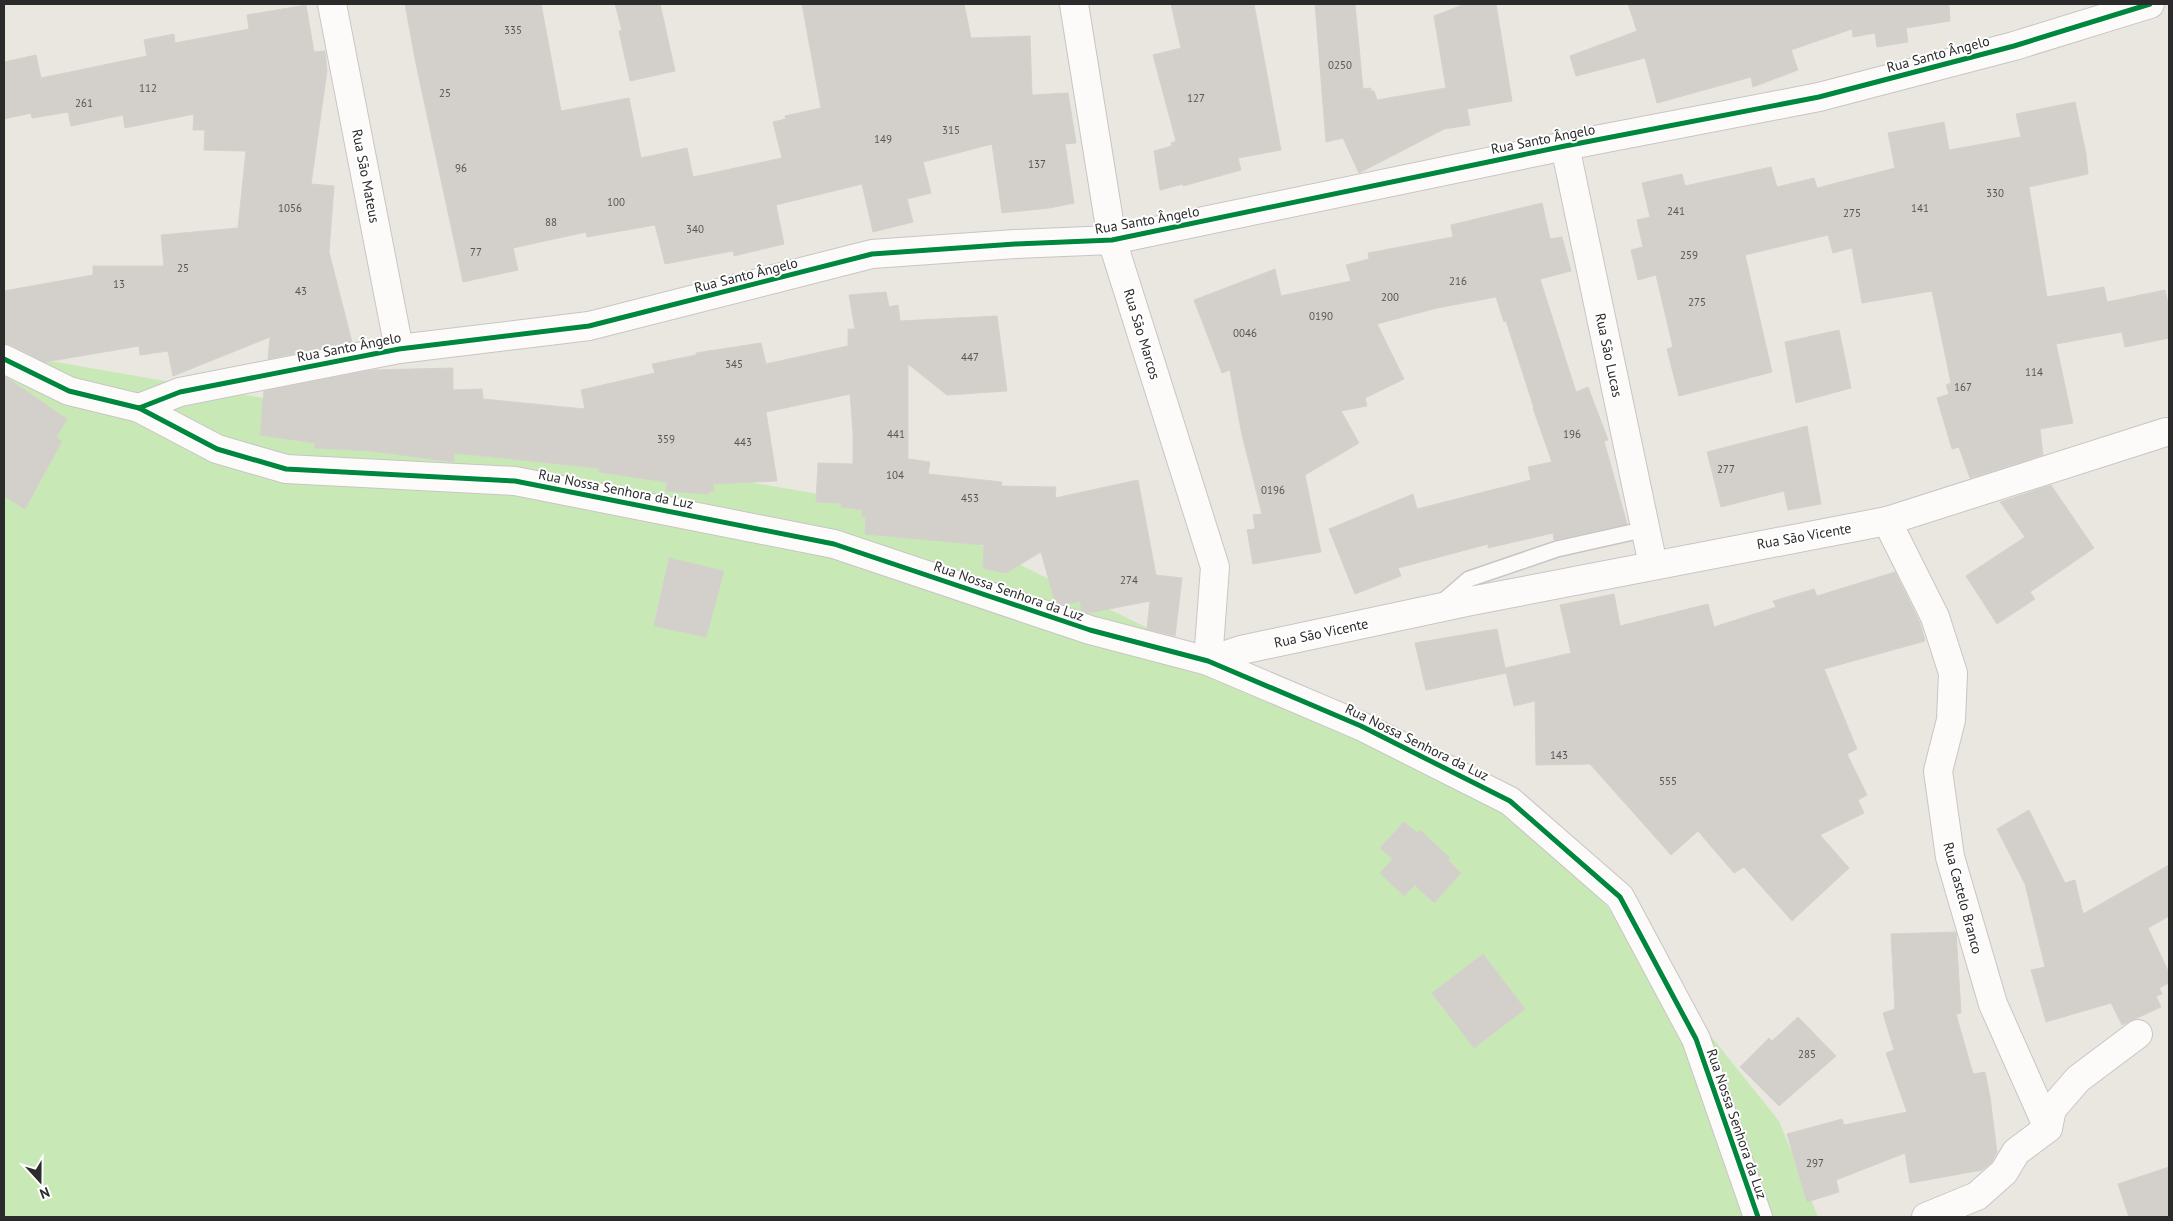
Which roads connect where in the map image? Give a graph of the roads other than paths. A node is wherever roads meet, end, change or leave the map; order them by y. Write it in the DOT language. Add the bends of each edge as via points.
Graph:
graph roads {
  1 [pos="332,4"];
  2 [pos="1074,4"];
  3 [pos="2150,4"];
  4 [pos="1565,146"];
  5 [pos="1112,240"];
  6 [pos="399,349"];
  7 [pos="4,359"];
  8 [pos="139,408"];
  9 [pos="2166,432"];
  10 [pos="1887,521"];
  11 [pos="1646,529"];
  12 [pos="1653,565"];
  13 [pos="1435,608"];
  14 [pos="1208,661"];
  15 [pos="2138,1034"];
  16 [pos="2048,1128"];
  17 [pos="1758,1217"];
  18 [pos="1926,1217"];
  1 -- 6 [label="street, Rua São Mateus"];
  2 -- 5 [label="street, Rua São Marcos"];
  3 -- 4 [label="street, Rua Santo Ângelo" via="2014,46 1819,97"];
  4 -- 5 [label="street, Rua Santo Ângelo"];
  4 -- 11 [label="street, Rua São Lucas"];
  5 -- 6 [label="street, Rua Santo Ângelo" via="872,254 589,326"];
  5 -- 14 [label="street, Rua São Marcos" via="1215,566"];
  6 -- 8 [label="street, Rua Santo Ângelo" via="180,392"];
  7 -- 8 [label="street, Rua Nossa Senhora da Luz" via="69,391"];
  8 -- 14 [label="street, Rua Nossa Senhora da Luz" via="217,449 286,469 515,481 834,544 1090,630"];
  9 -- 10 [label="street, Rua São Vicente"];
  10 -- 12 [label="street, Rua São Vicente"];
  10 -- 16 [label="street, Rua Castelo Branco" via="1935,617 1953,673 1951,720 1938,771 1950,857 1993,1004"];
  11 -- 12 [label="street, Rua São Lucas"];
  11 -- 13 [label="lane" via="1558,549 1468,578"];
  12 -- 13 [label="street, Rua São Vicente"];
  13 -- 14 [label="street, Rua São Vicente" via="1241,650"];
  14 -- 17 [label="street, Rua Nossa Senhora da Luz" via="1361,726 1510,801 1620,897 1696,1039"];
  15 -- 16 [label="street" via="2078,1079 2052,1109"];
  16 -- 18 [label="street" via="2016,1152 2004,1172 1977,1196"];
}
